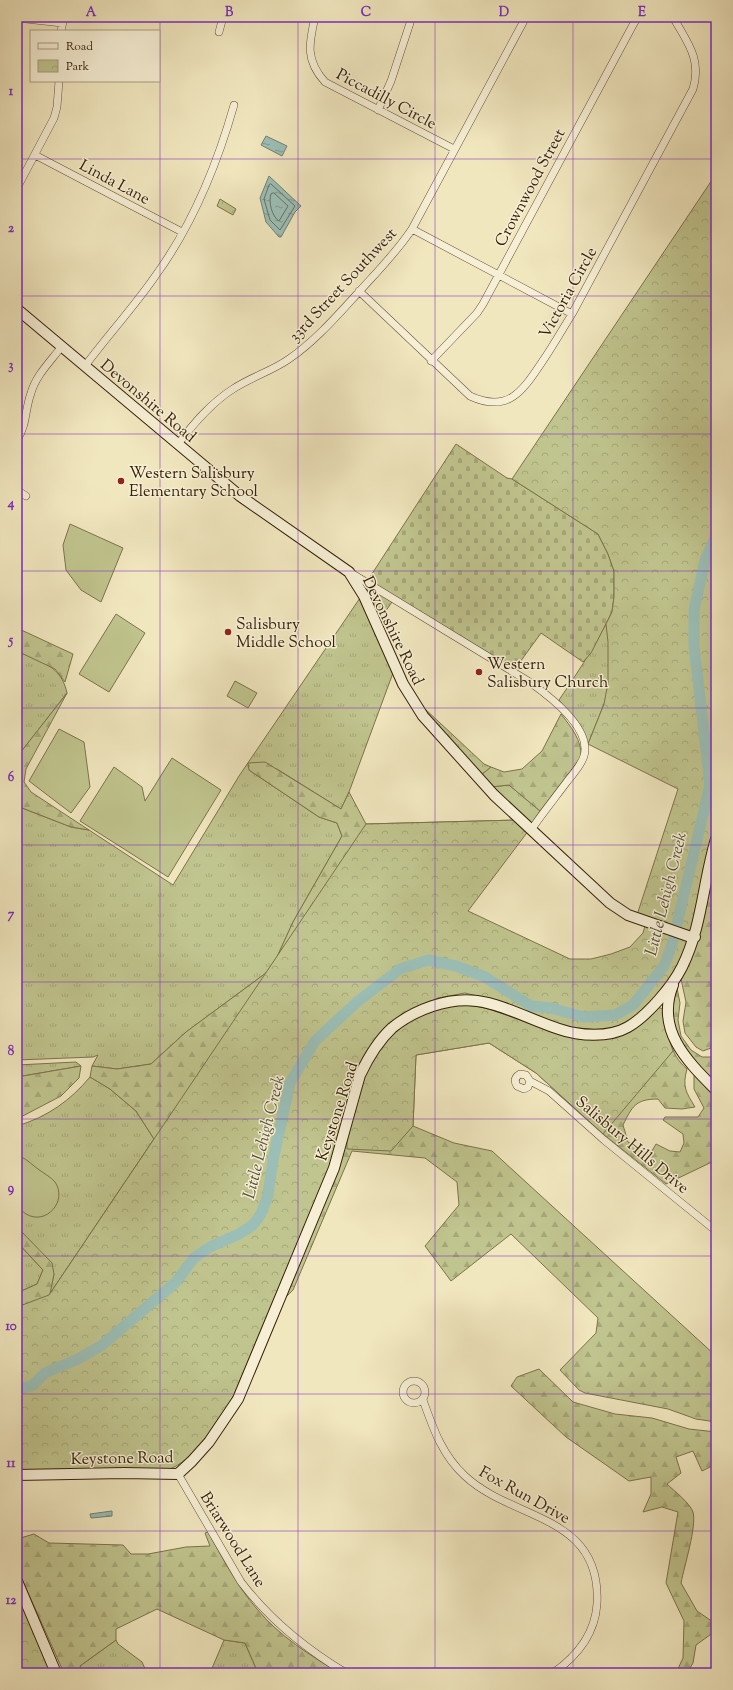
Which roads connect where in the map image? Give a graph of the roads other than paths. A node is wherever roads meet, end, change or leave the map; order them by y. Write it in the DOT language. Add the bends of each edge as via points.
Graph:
graph roads {
  1 [pos="223,17"];
  2 [pos="315,17"];
  3 [pos="412,17"];
  4 [pos="526,17"];
  5 [pos="638,17"];
  6 [pos="673,17"];
  7 [pos="17,18"];
  8 [pos="63,20"];
  9 [pos="61,30"];
  10 [pos="219,32"];
  11 [pos="59,82"];
  12 [pos="234,105"];
  13 [pos="378,110"];
  14 [pos="454,149"];
  15 [pos="35,156"];
  16 [pos="17,188"];
  17 [pos="412,229"];
  18 [pos="182,232"];
  19 [pos="498,274"];
  20 [pos="359,291"];
  21 [pos="17,310"];
  22 [pos="572,314"];
  23 [pos="62,346"];
  24 [pos="431,361"];
  25 [pos="85,366"];
  26 [pos="17,440"];
  27 [pos="178,444"];
  28 [pos="17,490"];
  29 [pos="26,496"];
  30 [pos="349,572"];
  31 [pos="531,830"];
  32 [pos="716,839"];
  33 [pos="691,936"];
  34 [pos="676,976"];
  35 [pos="530,1081"];
  36 [pos="716,1090"];
  37 [pos="716,1231"];
  38 [pos="422,1400"];
  39 [pos="178,1474"];
  40 [pos="17,1475"];
  41 [pos="17,1582"];
  42 [pos="56,1673"];
  43 [pos="346,1673"];
  44 [pos="552,1673"];
  1 -- 10 [label="street"];
  2 -- 13 [label="street, Piccadilly Circle" via="310,37 310,52 319,76 331,86"];
  3 -- 13 [label="street" via="391,81"];
  4 -- 14 [label="street, 33rd Street Southwest"];
  5 -- 19 [label="street, Crownwood Street"];
  6 -- 22 [label="street, Victoria Circle" via="695,58 697,72 693,89"];
  7 -- 8 [label="street"];
  8 -- 9 [label="street"];
  11 -- 15 [label="street" via="54,118"];
  12 -- 18 [label="street" via="210,178"];
  13 -- 14 [label="street, Piccadilly Circle"];
  14 -- 17 [label="street, 33rd Street Southwest"];
  15 -- 16 [label="street"];
  15 -- 18 [label="street, Linda Lane"];
  17 -- 19 [label="street"];
  17 -- 20 [label="street, 33rd Street Southwest" via="393,255"];
  18 -- 25 [label="street" via="157,275"];
  19 -- 22 [label="street"];
  19 -- 24 [label="street, Crownwood Street" via="477,313"];
  20 -- 24 [label="street, Victoria Circle"];
  20 -- 27 [label="street, 33rd Street Southwest" via="304,348 288,360 220,398 199,418"];
  21 -- 23 [label="street, Devonshire Road"];
  22 -- 24 [label="street, Victoria Circle" via="527,384 506,400 487,402 470,396"];
  23 -- 25 [label="street, Devonshire Road"];
  23 -- 26 [label="street" via="34,385 28,402 26,423"];
  25 -- 27 [label="street, Devonshire Road"];
  27 -- 30 [label="street, Devonshire Road" via="253,506"];
  28 -- 29 [label="street"];
  30 -- 31 [label="street, Devonshire Road" via="364,596 403,684 416,706 494,795"];
  30 -- 31 [label="street" via="528,681 555,702 581,732 585,743 581,764"];
  31 -- 33 [label="street, Devonshire Road" via="610,903 628,915"];
  32 -- 33 [label="street, Keystone Road"];
  33 -- 34 [label="street, Keystone Road" via="682,968"];
  34 -- 36 [label="street" via="668,1003 668,1016 674,1038 684,1058"];
  34 -- 39 [label="street, Keystone Road" via="637,1021 627,1028 614,1032 570,1032 487,1003 467,1000 426,1009 392,1028 374,1050 360,1075 334,1168 238,1399 209,1442"];
  35 -- 37 [label="street, Salisbury Hills Drive" via="549,1091 604,1140"];
  38 -- 44 [label="street, Fox Run Drive" via="441,1446 464,1475 494,1496 557,1525 575,1540 588,1560 597,1594 592,1626 574,1656"];
  39 -- 40 [label="street, Keystone Road"];
  39 -- 43 [label="street, Briarwood Lane" via="241,1582 252,1596 289,1633"];
  41 -- 42 [label="street"];
}
